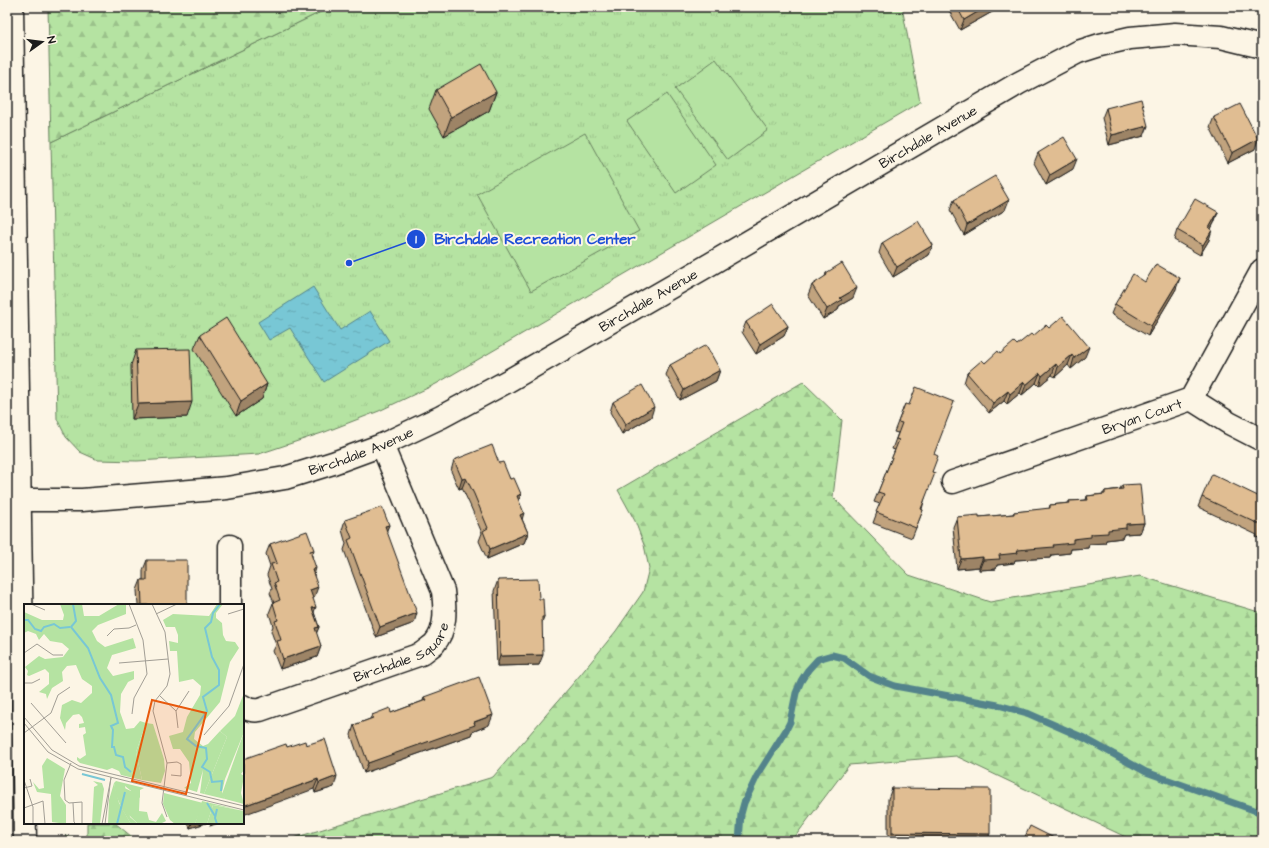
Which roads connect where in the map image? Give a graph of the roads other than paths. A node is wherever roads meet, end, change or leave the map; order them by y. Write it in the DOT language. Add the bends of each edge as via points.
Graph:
graph roads {
  1 [pos="12,7"];
  2 [pos="1262,47"];
  3 [pos="1262,270"];
  4 [pos="1191,399"];
  5 [pos="1262,440"];
  6 [pos="382,445"];
  7 [pos="953,482"];
  8 [pos="13,500"];
  9 [pos="230,546"];
  10 [pos="230,604"];
  11 [pos="244,707"];
  12 [pos="24,841"];
  1 -- 8 [label="street"];
  2 -- 6 [label="street, Birchdale Avenue" via="1221,37 1176,34 1130,38 1078,52 1019,83 508,381"];
  3 -- 4 [label="street, Bryan Court"];
  4 -- 5 [label="street"];
  4 -- 7 [label="street, Bryan Court"];
  6 -- 8 [label="street, Birchdale Avenue" via="285,478 227,488 82,500"];
  6 -- 11 [label="street, Birchdale Square" via="443,591 445,615 442,630 434,643 421,654 260,710 254,711"];
  8 -- 12 [label="street"];
  9 -- 10 [label="street"];
}
